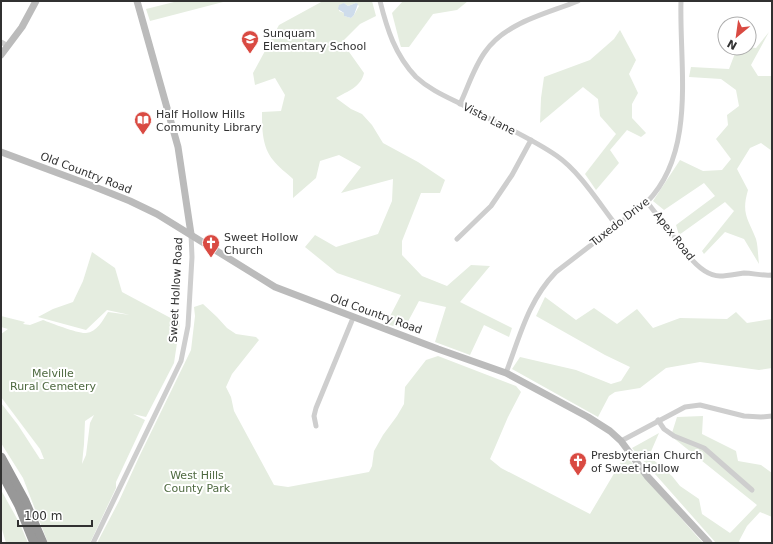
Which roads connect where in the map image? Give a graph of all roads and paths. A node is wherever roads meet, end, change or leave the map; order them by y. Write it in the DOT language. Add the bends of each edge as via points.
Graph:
graph roads {
  1 [pos="36,1"];
  2 [pos="137,1"];
  3 [pos="380,1"];
  4 [pos="578,1"];
  5 [pos="681,1"];
  6 [pos="1,42"];
  7 [pos="8,46"];
  8 [pos="1,55"];
  9 [pos="460,104"];
  10 [pos="531,140"];
  11 [pos="1,152"];
  12 [pos="647,202"];
  13 [pos="616,224"];
  14 [pos="191,234"];
  15 [pos="457,239"];
  16 [pos="772,275"];
  17 [pos="353,318"];
  18 [pos="506,373"];
  19 [pos="772,416"];
  20 [pos="658,420"];
  21 [pos="316,426"];
  22 [pos="621,441"];
  23 [pos="1,457"];
  24 [pos="1,472"];
  25 [pos="752,490"];
  26 [pos="34,543"];
  27 [pos="43,543"];
  28 [pos="93,543"];
  29 [pos="709,543"];
  1 -- 7 [label="main road"];
  2 -- 14 [label="main road, Sweet Hollow Road" via="178,147"];
  3 -- 9 [label="street, Vista Lane" via="386,27 404,62 430,88"];
  4 -- 9 [label="street" via="530,19 497,39 485,52"];
  5 -- 12 [label="street, Tuxedo Drive" via="680,128 670,168"];
  6 -- 7 [label="street"];
  7 -- 8 [label="main road"];
  9 -- 10 [label="street, Vista Lane"];
  10 -- 13 [label="street, Vista Lane" via="570,165"];
  10 -- 15 [label="street" via="491,206"];
  11 -- 14 [label="main road, Old Country Road" via="130,201"];
  12 -- 13 [label="street, Tuxedo Drive"];
  12 -- 16 [label="street, Apex Road" via="694,263 706,271 718,276 746,273"];
  13 -- 18 [label="street, Tuxedo Drive" via="546,282 530,308"];
  14 -- 17 [label="main road, Old Country Road" via="275,287"];
  14 -- 28 [label="street, Sweet Hollow Road" via="188,326 181,361"];
  17 -- 18 [label="main road, Old Country Road"];
  17 -- 21 [label="street" via="316,408"];
  18 -- 22 [label="main road, Old Country Road" via="588,416"];
  19 -- 20 [label="street" via="744,416 700,405 685,407"];
  20 -- 22 [label="street"];
  20 -- 25 [label="street" via="664,429 674,436 704,448"];
  22 -- 29 [label="main road, Old Country Road" via="647,476"];
  23 -- 27 [label="highway" via="25,501"];
  24 -- 26 [label="highway"];
}
